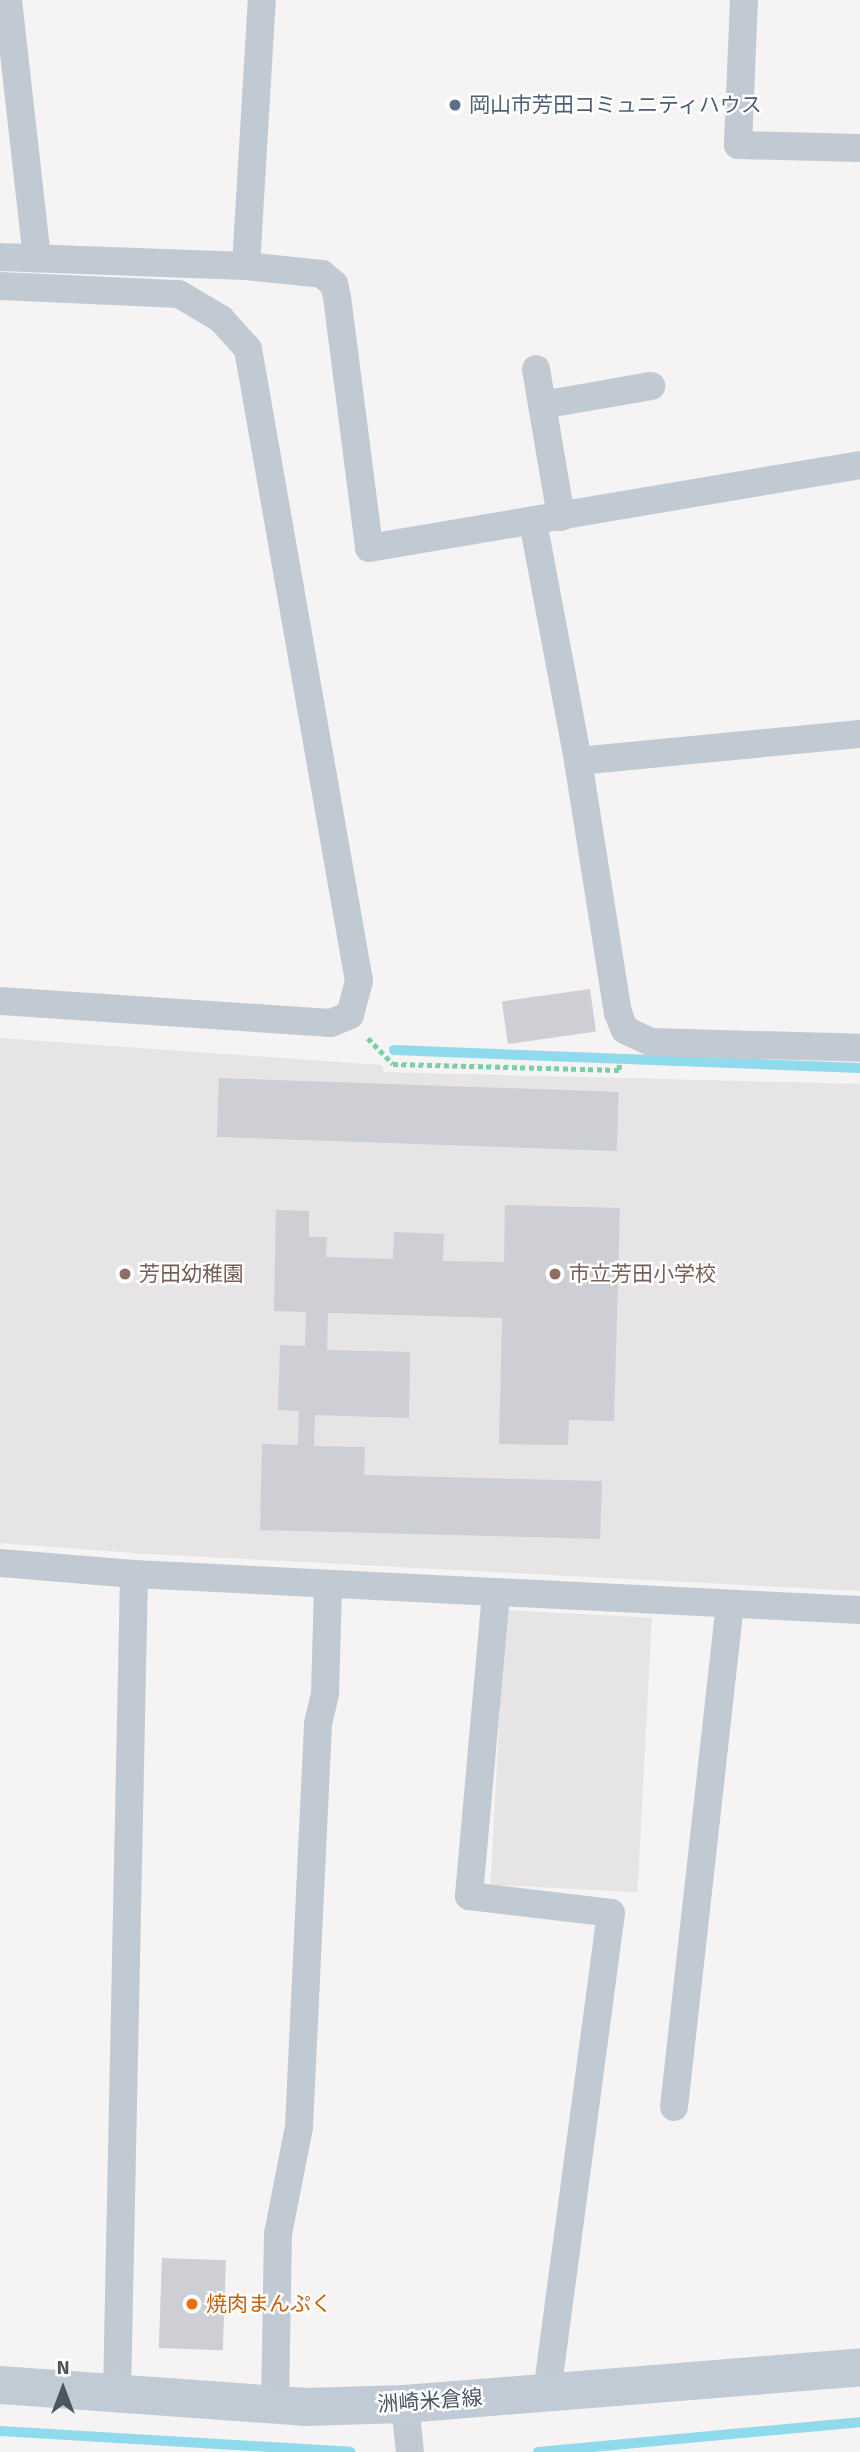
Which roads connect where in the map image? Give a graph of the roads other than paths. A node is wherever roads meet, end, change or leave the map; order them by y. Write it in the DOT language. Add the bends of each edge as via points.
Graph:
graph roads {
  1 [pos="8,0"];
  2 [pos="262,0"];
  3 [pos="744,0"];
  4 [pos="860,148"];
  5 [pos="0,257"];
  6 [pos="37,258"];
  7 [pos="246,266"];
  8 [pos="0,286"];
  9 [pos="536,369"];
  10 [pos="651,386"];
  11 [pos="542,405"];
  12 [pos="860,465"];
  13 [pos="561,517"];
  14 [pos="533,522"];
  15 [pos="860,734"];
  16 [pos="578,761"];
  17 [pos="0,1001"];
  18 [pos="860,1048"];
  19 [pos="0,1563"];
  20 [pos="134,1574"];
  21 [pos="328,1584"];
  22 [pos="496,1592"];
  23 [pos="730,1604"];
  24 [pos="860,1610"];
  25 [pos="674,2107"];
  26 [pos="860,2367"];
  27 [pos="0,2385"];
  28 [pos="547,2392"];
  29 [pos="117,2393"];
  30 [pos="405,2404"];
  31 [pos="275,2405"];
  32 [pos="410,2449"];
  1 -- 6 [label="street"];
  2 -- 7 [label="street"];
  3 -- 4 [label="street" via="738,145"];
  5 -- 6 [label="street"];
  6 -- 7 [label="street"];
  7 -- 14 [label="street" via="322,274 334,284 369,548"];
  8 -- 17 [label="street" via="179,294 221,320 248,349 359,981 350,1015 331,1023"];
  9 -- 11 [label="street"];
  10 -- 11 [label="street"];
  11 -- 13 [label="street"];
  12 -- 13 [label="street"];
  13 -- 14 [label="street"];
  14 -- 16 [label="street"];
  15 -- 16 [label="street"];
  16 -- 18 [label="street" via="618,1013 625,1030 651,1042"];
  19 -- 20 [label="street"];
  20 -- 21 [label="street"];
  20 -- 29 [label="street"];
  21 -- 22 [label="street"];
  21 -- 31 [label="street" via="299,2127 278,2234"];
  22 -- 23 [label="street"];
  22 -- 28 [label="street" via="468,1896 611,1913"];
  23 -- 24 [label="street"];
  23 -- 25 [label="street"];
  26 -- 28 [label="main road, 洲崎米倉線"];
  27 -- 29 [label="main road, 洲崎米倉線"];
  28 -- 30 [label="main road, 洲崎米倉線"];
  29 -- 31 [label="main road, 洲崎米倉線"];
  30 -- 31 [label="main road, 洲崎米倉線"];
  30 -- 32 [label="street"];
}
